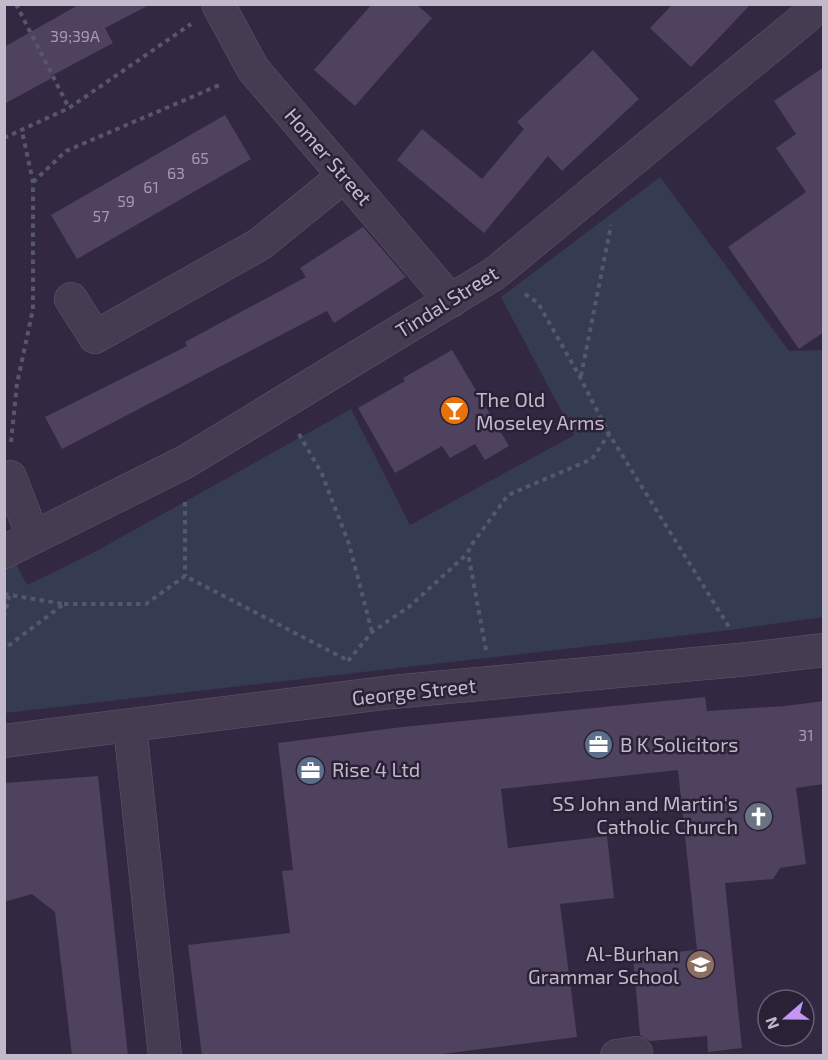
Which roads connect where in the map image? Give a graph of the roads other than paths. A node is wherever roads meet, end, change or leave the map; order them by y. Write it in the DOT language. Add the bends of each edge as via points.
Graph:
graph roads {
  1 [pos="817,4"];
  2 [pos="218,5"];
  3 [pos="344,176"];
  4 [pos="71,299"];
  5 [pos="451,301"];
  6 [pos="10,477"];
  7 [pos="33,537"];
  8 [pos="4,552"];
  9 [pos="824,650"];
  10 [pos="130,726"];
  11 [pos="4,741"];
  12 [pos="165,1056"];
  1 -- 5 [label="street, Tindal Street" via="494,274"];
  2 -- 3 [label="street, Homer Street" via="253,69"];
  3 -- 4 [label="street" via="260,244 95,337"];
  3 -- 5 [label="street, Homer Street"];
  5 -- 7 [label="street, Tindal Street" via="185,462"];
  6 -- 7 [label="street"];
  7 -- 8 [label="street, Tindal Street"];
  9 -- 10 [label="street, George Street" via="392,692"];
  10 -- 11 [label="street, George Street"];
  10 -- 12 [label="street"];
}
